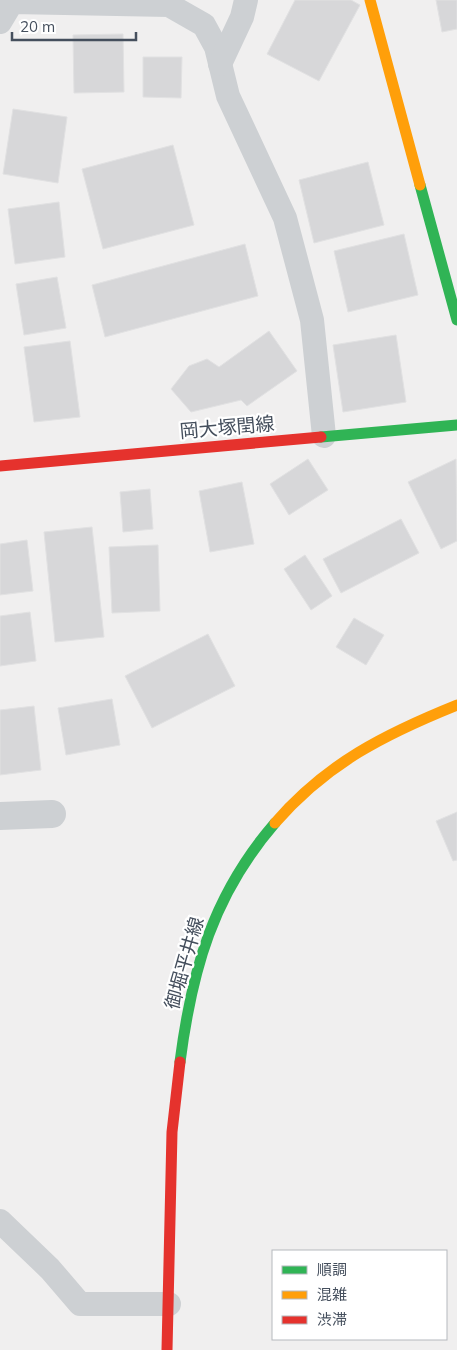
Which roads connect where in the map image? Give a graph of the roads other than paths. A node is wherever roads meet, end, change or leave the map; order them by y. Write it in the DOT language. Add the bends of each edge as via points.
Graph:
graph roads {
  1 [pos="246,0"];
  2 [pos="370,0"];
  3 [pos="0,22"];
  4 [pos="220,64"];
  5 [pos="457,320"];
  6 [pos="457,425"];
  7 [pos="324,436"];
  8 [pos="0,466"];
  9 [pos="457,705"];
  10 [pos="52,814"];
  11 [pos="0,816"];
  12 [pos="0,1221"];
  13 [pos="169,1304"];
  14 [pos="167,1350"];
  1 -- 4 [label="lane" via="242,18"];
  2 -- 5 [label="street"];
  3 -- 4 [label="lane" via="12,2 169,5 204,25 216,47"];
  4 -- 7 [label="lane" via="228,96 285,218 312,320"];
  6 -- 7 [label="street, 岡大塚閏線"];
  7 -- 8 [label="street, 岡大塚閏線"];
  9 -- 13 [label="street, 御堀平井線" via="405,726 351,755 295,800 258,843 219,906 195,975 186,1016 172,1132"];
  10 -- 11 [label="street"];
  12 -- 13 [label="lane" via="50,1269 80,1304"];
  13 -- 14 [label="street, 御堀平井線"];
}
